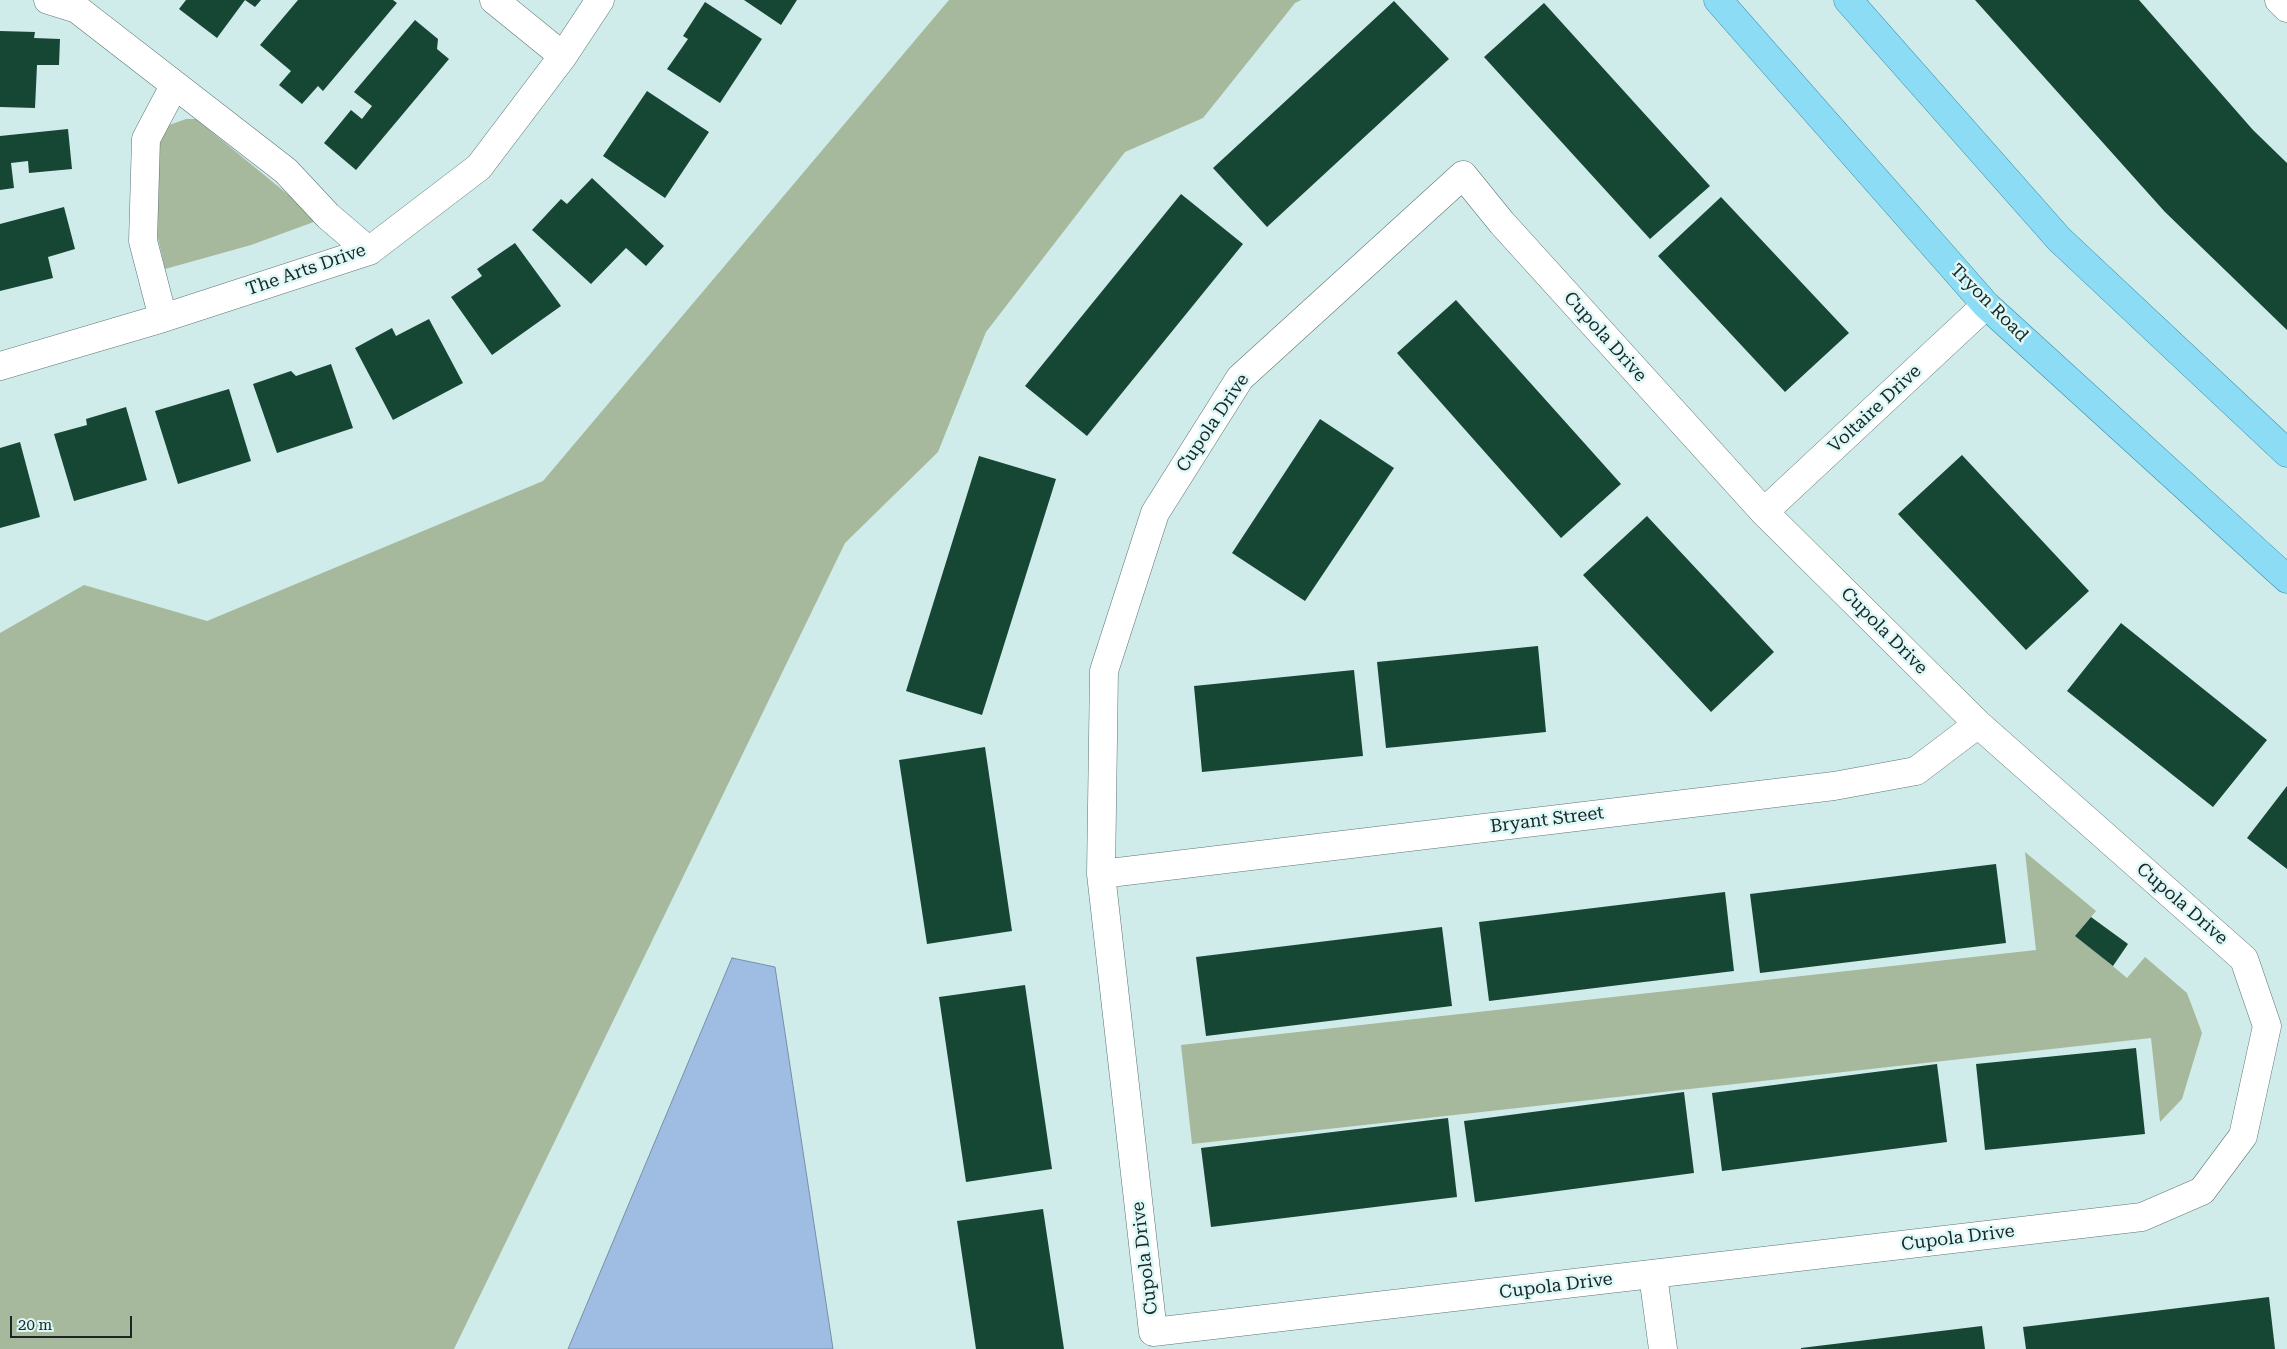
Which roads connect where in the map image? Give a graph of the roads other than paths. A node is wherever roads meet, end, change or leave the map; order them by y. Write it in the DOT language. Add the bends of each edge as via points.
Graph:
graph roads {
  1 [pos="48,0"];
  2 [pos="494,0"];
  3 [pos="600,0"];
  4 [pos="1718,0"];
  5 [pos="1848,0"];
  6 [pos="2279,0"];
  7 [pos="2287,8"];
  8 [pos="563,56"];
  9 [pos="174,86"];
  10 [pos="369,250"];
  11 [pos="1986,305"];
  12 [pos="164,318"];
  13 [pos="0,366"];
  14 [pos="2287,453"];
  15 [pos="1764,512"];
  16 [pos="2287,579"];
  17 [pos="1978,724"];
  18 [pos="1100,874"];
  19 [pos="1653,1274"];
  20 [pos="1663,1349"];
  1 -- 9 [label="street" via="77,9"];
  2 -- 8 [label="street"];
  3 -- 8 [label="street, The Arts Drive"];
  4 -- 11 [label="main road, Tryon Road"];
  5 -- 14 [label="main road" via="2059,240"];
  6 -- 7 [label="street"];
  8 -- 10 [label="street, The Arts Drive" via="479,167"];
  9 -- 10 [label="street" via="286,171 328,216"];
  9 -- 12 [label="street" via="146,139 143,241"];
  10 -- 12 [label="street, The Arts Drive"];
  11 -- 15 [label="street, Voltaire Drive"];
  11 -- 16 [label="main road, Tryon Road"];
  12 -- 13 [label="street, The Arts Drive"];
  15 -- 17 [label="street, Cupola Drive"];
  15 -- 18 [label="street, Cupola Drive" via="1502,223 1463,175 1240,378 1155,513 1104,671"];
  17 -- 18 [label="street, Bryant Street" via="1916,771 1834,786"];
  17 -- 19 [label="street, Cupola Drive" via="2244,959 2267,1026 2243,1136 2202,1191 2142,1217"];
  18 -- 19 [label="street, Cupola Drive" via="1153,1332"];
  19 -- 20 [label="street"];
}
